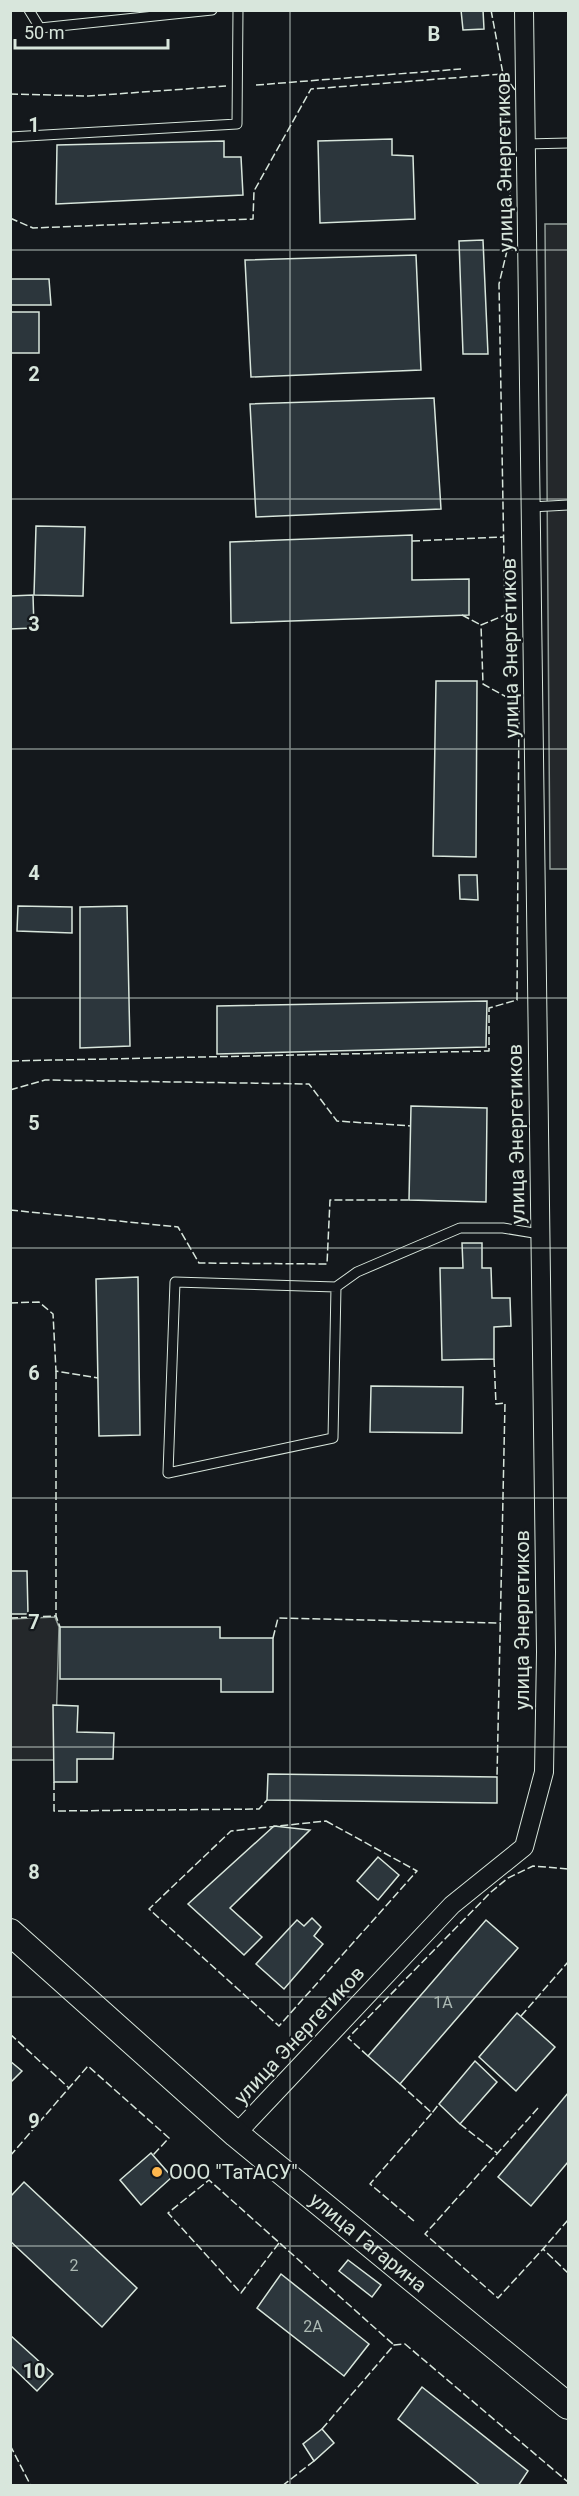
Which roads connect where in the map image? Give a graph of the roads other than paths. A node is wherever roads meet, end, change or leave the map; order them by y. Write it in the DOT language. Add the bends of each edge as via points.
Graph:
graph roads {
  1 [pos="29,10"];
  2 [pos="212,10"];
  3 [pos="238,10"];
  4 [pos="524,10"];
  5 [pos="10,136"];
  6 [pos="568,143"];
  7 [pos="526,144"];
  8 [pos="568,505"];
  9 [pos="531,507"];
  10 [pos="540,1234"];
  11 [pos="336,1287"];
  12 [pos="10,1932"];
  13 [pos="236,2134"];
  14 [pos="568,2406"];
  1 -- 2 [label="lane" via="40,28"];
  3 -- 5 [label="lane" via="237,124"];
  4 -- 7 [label="street, улица Энергетиков"];
  6 -- 7 [label="lane"];
  7 -- 9 [label="street, улица Энергетиков"];
  8 -- 9 [label="lane"];
  9 -- 10 [label="street, улица Энергетиков"];
  10 -- 11 [label="lane" via="503,1228 460,1228 357,1272"];
  10 -- 13 [label="street, улица Энергетиков" via="544,1772 524,1847 452,1905"];
  11 -- 11 [label="lane" via="333,1438 168,1473 175,1282"];
  12 -- 13 [label="street, улица Гагарина"];
  13 -- 14 [label="street, улица Гагарина"];
}
